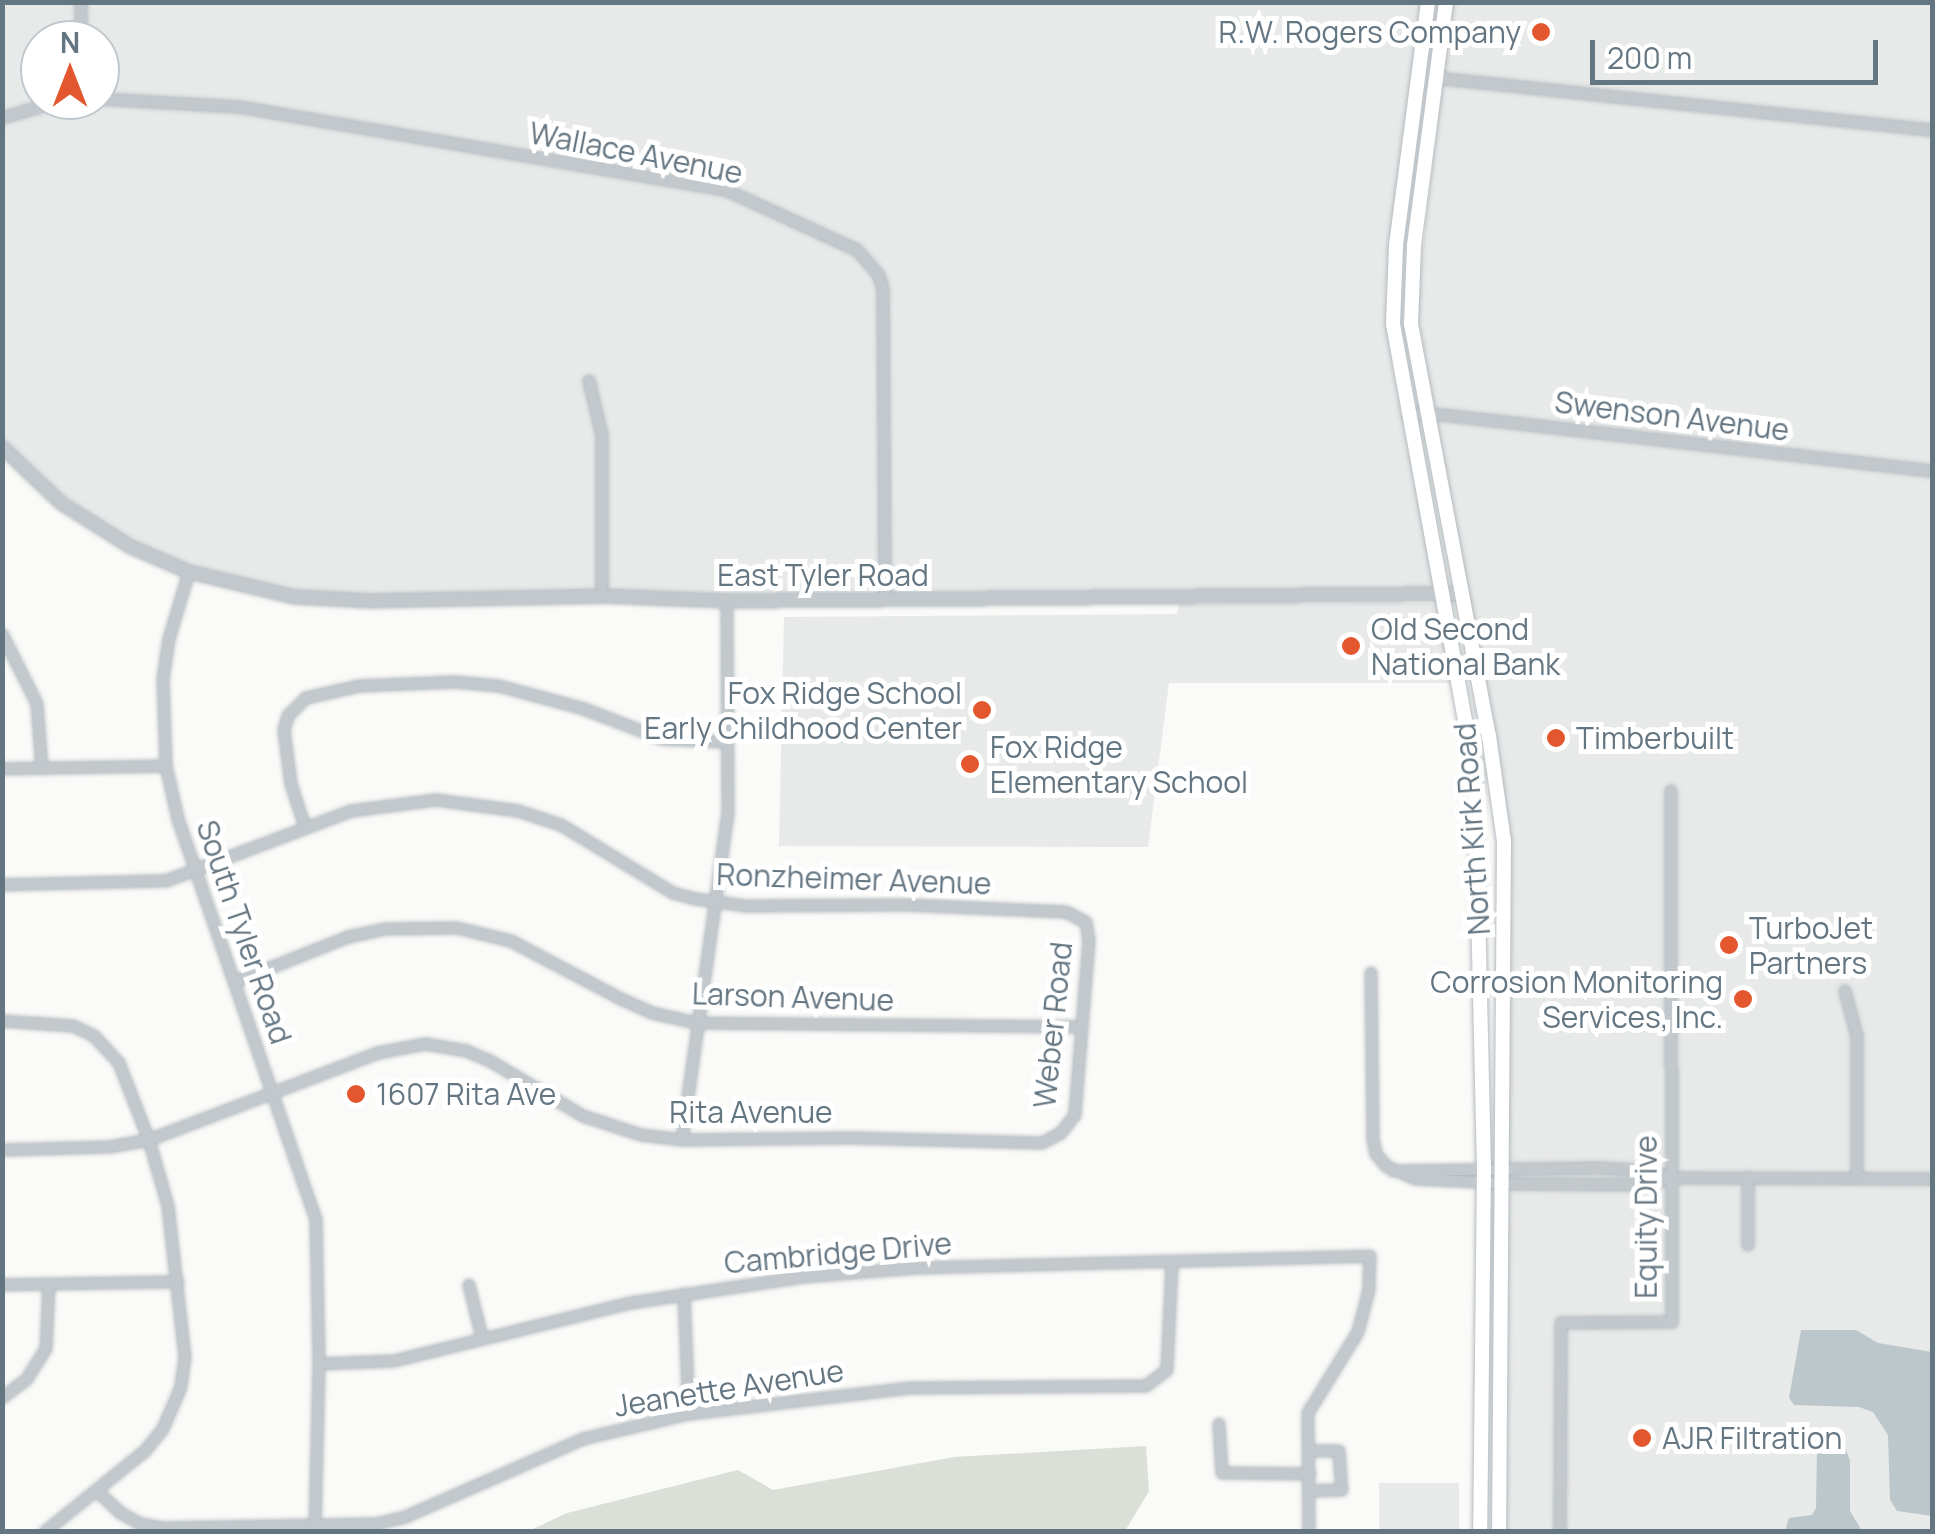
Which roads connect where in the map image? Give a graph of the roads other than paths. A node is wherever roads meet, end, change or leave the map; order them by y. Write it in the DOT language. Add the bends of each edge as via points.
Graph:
graph roads {
  1 [pos="1428,2"];
  2 [pos="1446,2"];
  3 [pos="1436,78"];
  4 [pos="120,100"];
  5 [pos="1932,130"];
  6 [pos="589,381"];
  7 [pos="1425,413"];
  8 [pos="1407,416"];
  9 [pos="2,447"];
  10 [pos="1932,470"];
  11 [pos="189,572"];
  12 [pos="1460,594"];
  13 [pos="602,596"];
  14 [pos="1442,597"];
  15 [pos="885,600"];
  16 [pos="727,601"];
  17 [pos="2,634"];
  18 [pos="727,742"];
  19 [pos="166,766"];
  20 [pos="42,769"];
  21 [pos="2,770"];
  22 [pos="1671,791"];
  23 [pos="305,827"];
  24 [pos="196,872"];
  25 [pos="2,886"];
  26 [pos="714,902"];
  27 [pos="1079,919"];
  28 [pos="1371,974"];
  29 [pos="234,982"];
  30 [pos="1845,991"];
  31 [pos="2,1021"];
  32 [pos="696,1023"];
  33 [pos="1080,1027"];
  34 [pos="275,1092"];
  35 [pos="1056,1136"];
  36 [pos="148,1140"];
  37 [pos="682,1140"];
  38 [pos="2,1150"];
  39 [pos="1484,1174"];
  40 [pos="1501,1175"];
  41 [pos="1858,1176"];
  42 [pos="1748,1177"];
  43 [pos="1670,1178"];
  44 [pos="1932,1178"];
  45 [pos="1748,1245"];
  46 [pos="1172,1262"];
  47 [pos="178,1282"];
  48 [pos="49,1284"];
  49 [pos="2,1285"];
  50 [pos="470,1285"];
  51 [pos="684,1294"];
  52 [pos="482,1338"];
  53 [pos="319,1364"];
  54 [pos="2,1398"];
  55 [pos="689,1414"];
  56 [pos="1219,1424"];
  57 [pos="1309,1452"];
  58 [pos="1310,1474"];
  59 [pos="96,1490"];
  60 [pos="1310,1491"];
  61 [pos="315,1528"];
  62 [pos="45,1532"];
  63 [pos="1309,1532"];
  64 [pos="1480,1532"];
  65 [pos="1499,1532"];
  66 [pos="1560,1532"];
  1 -- 8 [label="main road, North Kirk Road" via="1392,296"];
  2 -- 3 [label="main road, North Kirk Road"];
  3 -- 5 [label="street"];
  3 -- 7 [label="main road, North Kirk Road" via="1410,296"];
  4 -- 15 [label="street, Wallace Avenue" via="239,107 728,191 857,250 883,290"];
  6 -- 13 [label="street" via="602,435"];
  7 -- 8 [label="street, Swenson Avenue"];
  7 -- 10 [label="street, Swenson Avenue"];
  7 -- 12 [label="main road, North Kirk Road"];
  8 -- 14 [label="main road, North Kirk Road"];
  9 -- 11 [label="street" via="85,520"];
  11 -- 13 [label="street, East Tyler Road" via="295,596 351,600"];
  11 -- 19 [label="street, South Tyler Road" via="163,678"];
  12 -- 14 [label="street, East Tyler Road"];
  12 -- 40 [label="main road, North Kirk Road" via="1504,842"];
  13 -- 16 [label="street, East Tyler Road"];
  14 -- 15 [label="street, East Tyler Road"];
  14 -- 39 [label="main road, North Kirk Road" via="1476,789"];
  15 -- 16 [label="street, East Tyler Road"];
  16 -- 18 [label="street"];
  17 -- 20 [label="street" via="37,704"];
  18 -- 23 [label="street" via="662,738 499,686 359,686 306,698 288,716 291,784"];
  18 -- 26 [label="street" via="728,814"];
  19 -- 20 [label="street"];
  19 -- 24 [label="street, South Tyler Road"];
  20 -- 21 [label="street"];
  22 -- 43 [label="street, Equity Drive"];
  23 -- 24 [label="street, Ronzheimer Avenue"];
  23 -- 26 [label="street, Ronzheimer Avenue" via="396,802 478,803 561,825 673,893"];
  24 -- 25 [label="street, Ronzheimer Avenue" via="153,883"];
  24 -- 29 [label="street, South Tyler Road"];
  26 -- 27 [label="street, Ronzheimer Avenue" via="924,905 1066,912"];
  26 -- 32 [label="street"];
  27 -- 33 [label="street, Weber Road" via="1086,922 1089,940"];
  28 -- 39 [label="street" via="1376,1154 1394,1171"];
  29 -- 32 [label="street, Larson Avenue" via="348,938 386,929 457,928 511,941 652,1013"];
  29 -- 34 [label="street, South Tyler Road"];
  30 -- 41 [label="street" via="1858,1036"];
  31 -- 36 [label="street" via="55,1021 94,1036 126,1076"];
  32 -- 33 [label="street, Larson Avenue"];
  32 -- 37 [label="street"];
  33 -- 35 [label="street, Weber Road" via="1075,1116"];
  34 -- 36 [label="street, Rita Avenue"];
  34 -- 37 [label="street, Rita Avenue" via="378,1053 443,1046 490,1061 608,1126"];
  34 -- 53 [label="street, South Tyler Road" via="316,1219"];
  35 -- 37 [label="street, Rita Avenue" via="1042,1143"];
  36 -- 38 [label="street, Rita Avenue" via="111,1148"];
  36 -- 47 [label="street" via="168,1206"];
  39 -- 40 [label="street"];
  39 -- 64 [label="main road, North Kirk Road"];
  40 -- 43 [label="street" via="1649,1171"];
  40 -- 43 [label="street" via="1651,1185"];
  40 -- 65 [label="main road, North Kirk Road"];
  41 -- 42 [label="street"];
  41 -- 44 [label="street"];
  42 -- 43 [label="street"];
  42 -- 45 [label="street"];
  43 -- 66 [label="street, Equity Drive" via="1672,1322 1561,1323"];
  46 -- 51 [label="street, Cambridge Drive" via="900,1268"];
  46 -- 55 [label="street, Jeanette Avenue" via="1166,1370 1146,1386 911,1388"];
  46 -- 57 [label="street, Cambridge Drive" via="1370,1256 1358,1332 1308,1413"];
  47 -- 48 [label="street"];
  47 -- 59 [label="street" via="185,1357 174,1410 145,1450"];
  48 -- 49 [label="street"];
  48 -- 54 [label="street" via="46,1349 27,1379"];
  50 -- 52 [label="street"];
  51 -- 52 [label="street, Cambridge Drive"];
  51 -- 55 [label="street"];
  52 -- 53 [label="street, Cambridge Drive" via="394,1361"];
  53 -- 61 [label="street, South Tyler Road"];
  55 -- 61 [label="street, Jeanette Avenue" via="583,1439 403,1518"];
  56 -- 58 [label="street" via="1222,1474"];
  57 -- 58 [label="street"];
  57 -- 60 [label="street" via="1339,1451 1342,1490"];
  58 -- 60 [label="street"];
  59 -- 61 [label="street, Jeanette Avenue" via="140,1524"];
  59 -- 62 [label="street"];
  60 -- 63 [label="street"];
}
